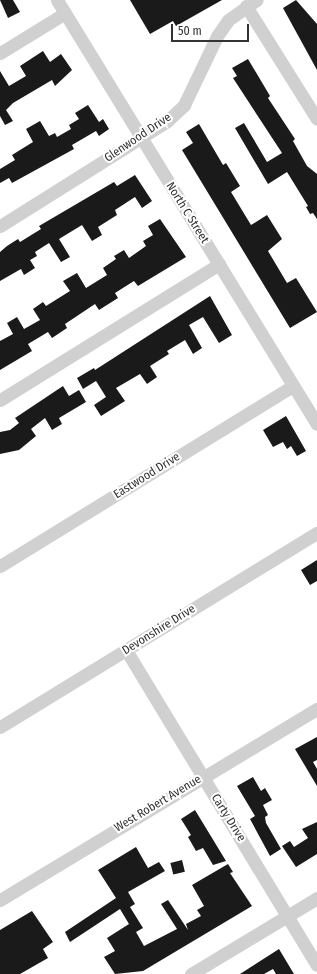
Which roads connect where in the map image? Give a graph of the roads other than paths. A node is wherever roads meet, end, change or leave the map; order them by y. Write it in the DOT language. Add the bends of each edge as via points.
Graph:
graph roads {
  1 [pos="58,0"];
  2 [pos="252,3"];
  3 [pos="65,13"];
  4 [pos="0,53"];
  5 [pos="317,119"];
  6 [pos="140,138"];
  7 [pos="0,226"];
  8 [pos="219,264"];
  9 [pos="293,386"];
  10 [pos="0,400"];
  11 [pos="317,424"];
  12 [pos="317,532"];
  13 [pos="0,566"];
  14 [pos="126,650"];
  15 [pos="317,709"];
  16 [pos="0,727"];
  17 [pos="202,778"];
  18 [pos="317,898"];
  19 [pos="0,900"];
  20 [pos="286,916"];
  21 [pos="317,965"];
  22 [pos="191,974"];
  1 -- 3 [label="street, North C Street"];
  2 -- 5 [label="street"];
  2 -- 6 [label="street, Glenwood Drive" via="228,20 217,36 184,105 166,122"];
  3 -- 4 [label="street"];
  3 -- 6 [label="street, North C Street"];
  6 -- 7 [label="street, Glenwood Drive"];
  6 -- 8 [label="street, North C Street"];
  8 -- 9 [label="street, North C Street"];
  8 -- 10 [label="street"];
  9 -- 11 [label="street, North C Street"];
  9 -- 13 [label="street, Eastwood Drive"];
  12 -- 14 [label="street, Devonshire Drive"];
  14 -- 16 [label="street, Devonshire Drive"];
  14 -- 17 [label="street, Carty Drive"];
  15 -- 17 [label="street, West Robert Avenue"];
  17 -- 19 [label="street, West Robert Avenue"];
  17 -- 20 [label="street, Carty Drive"];
  18 -- 20 [label="street"];
  20 -- 21 [label="street, Carty Drive"];
  20 -- 22 [label="street"];
}
